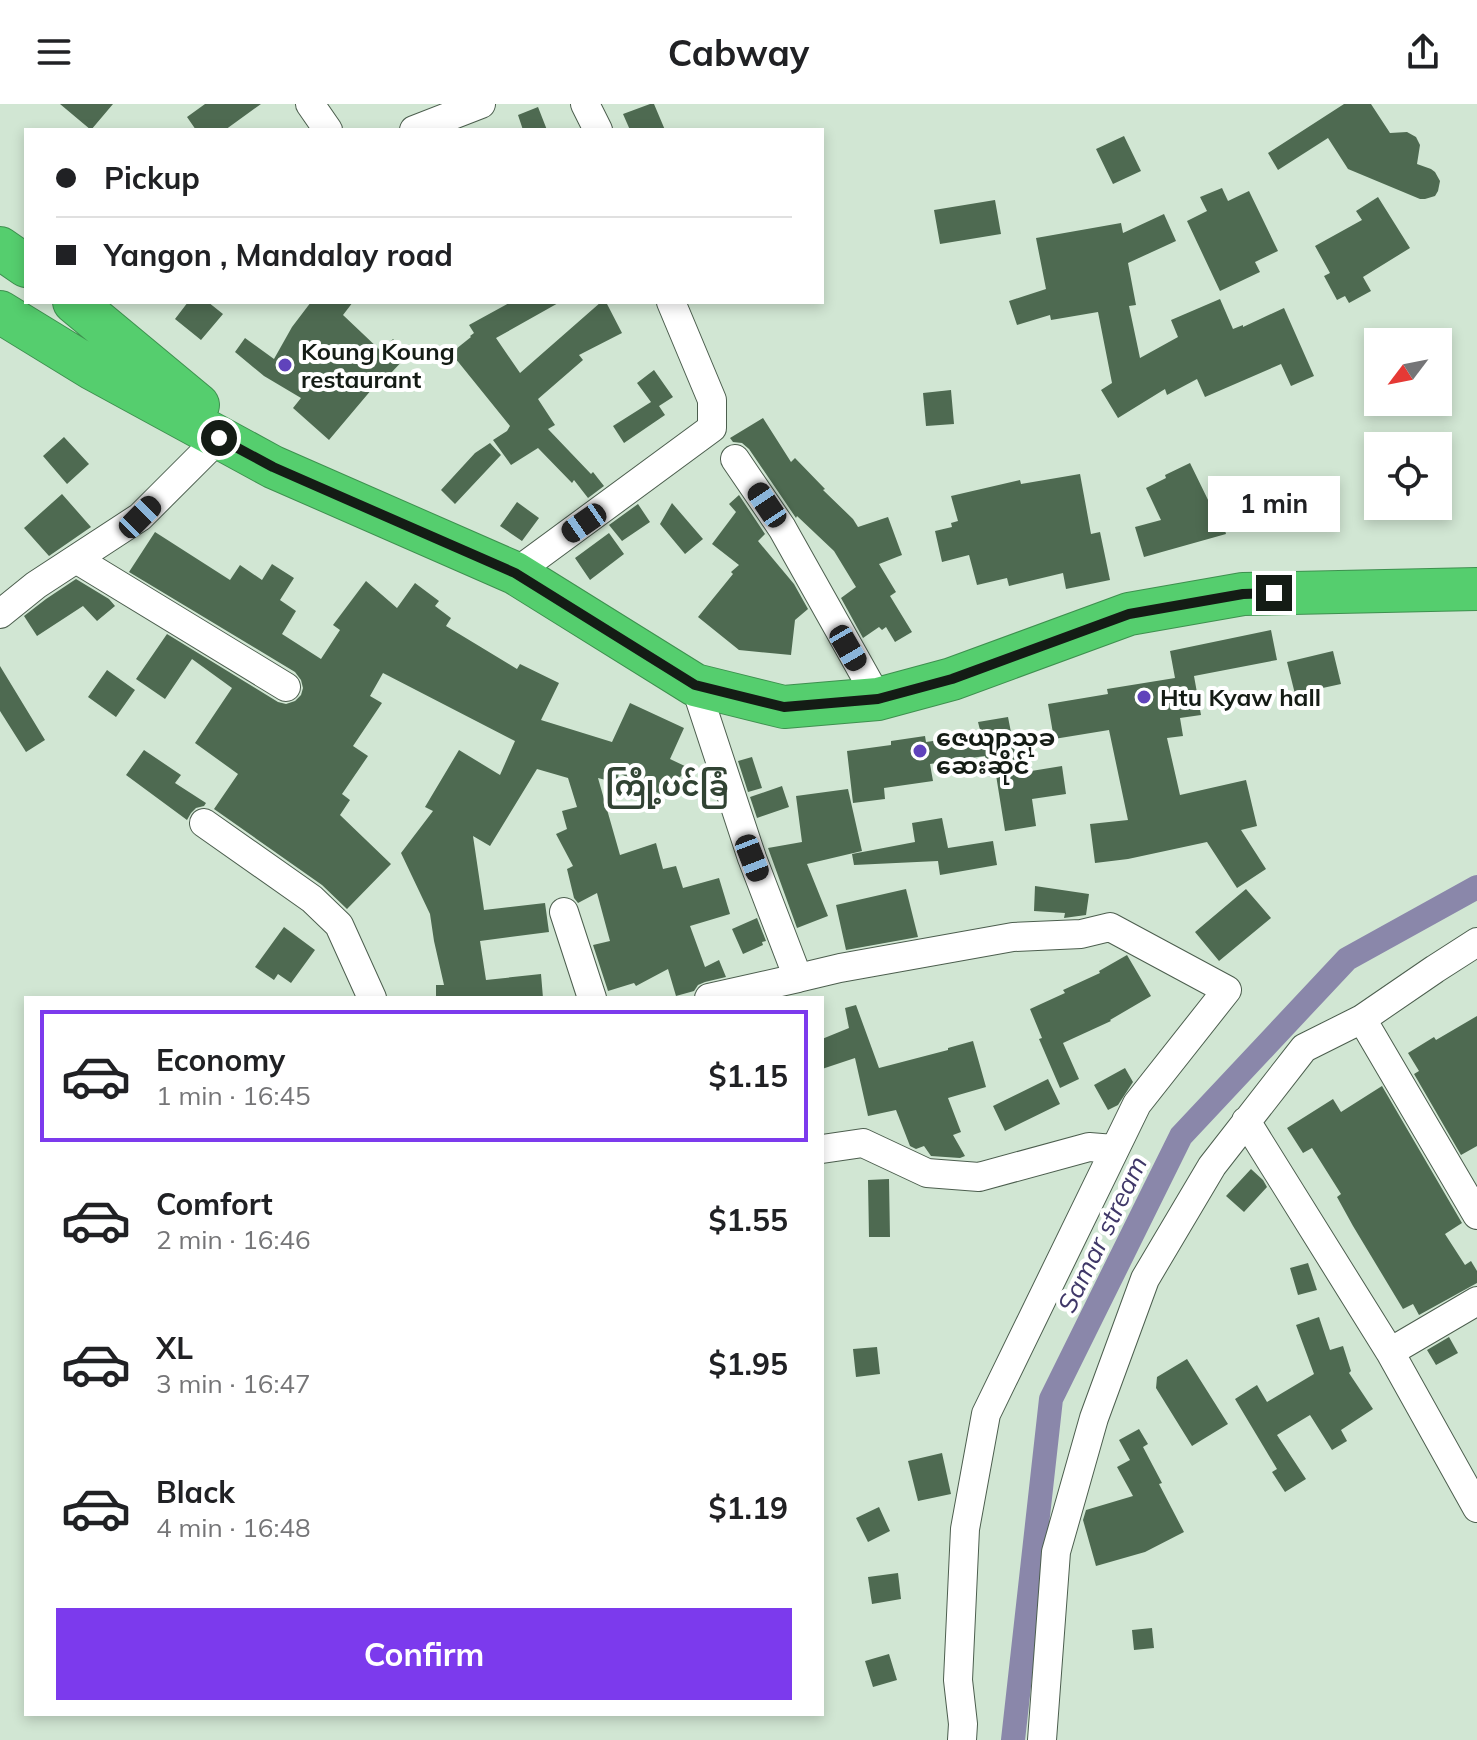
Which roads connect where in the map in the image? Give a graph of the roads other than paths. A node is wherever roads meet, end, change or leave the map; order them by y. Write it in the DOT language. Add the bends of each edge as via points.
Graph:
graph roads {
  1 [pos="310,104"];
  2 [pos="481,104"];
  3 [pos="585,104"];
  4 [pos="327,128"];
  5 [pos="419,128"];
  6 [pos="597,128"];
  7 [pos="0,248"];
  8 [pos="24,265"];
  9 [pos="76,304"];
  10 [pos="672,304"];
  11 [pos="0,312"];
  12 [pos="219,438"];
  13 [pos="735,459"];
  14 [pos="273,467"];
  15 [pos="76,559"];
  16 [pos="515,573"];
  17 [pos="1477,589"];
  18 [pos="0,614"];
  19 [pos="695,685"];
  20 [pos="286,687"];
  21 [pos="878,699"];
  22 [pos="204,823"];
  23 [pos="564,912"];
  24 [pos="1477,942"];
  25 [pos="798,978"];
  26 [pos="371,996"];
  27 [pos="591,996"];
  28 [pos="718,996"];
  29 [pos="1362,1019"];
  30 [pos="1246,1121"];
  31 [pos="824,1149"];
  32 [pos="1114,1149"];
  33 [pos="1477,1215"];
  34 [pos="1477,1301"];
  35 [pos="1390,1352"];
  36 [pos="1477,1508"];
  37 [pos="962,1740"];
  38 [pos="1042,1740"];
  1 -- 4 [label="street"];
  2 -- 5 [label="street"];
  3 -- 6 [label="street"];
  7 -- 8 [label="highway"];
  9 -- 14 [label="highway"];
  10 -- 16 [label="street" via="712,400 712,428"];
  11 -- 12 [label="highway"];
  12 -- 14 [label="highway"];
  12 -- 15 [label="street" via="140,517"];
  13 -- 21 [label="street" via="782,528"];
  14 -- 16 [label="highway"];
  15 -- 18 [label="street"];
  15 -- 20 [label="street"];
  16 -- 19 [label="highway"];
  17 -- 21 [label="highway" via="1243,594 1129,614 952,679"];
  19 -- 21 [label="highway" via="784,707"];
  19 -- 25 [label="street"];
  22 -- 26 [label="street" via="312,899 339,925"];
  23 -- 27 [label="street"];
  24 -- 29 [label="street"];
  25 -- 28 [label="street"];
  25 -- 32 [label="street" via="1013,937 1110,927 1227,990 1137,1104"];
  29 -- 30 [label="street" via="1304,1048"];
  29 -- 33 [label="street"];
  30 -- 35 [label="street"];
  30 -- 38 [label="street" via="1212,1166 1145,1279 1094,1418 1056,1552"];
  31 -- 32 [label="street" via="863,1143 927,1173 979,1177 1089,1147"];
  32 -- 37 [label="street" via="986,1414 965,1529 958,1680"];
  34 -- 35 [label="street"];
  35 -- 36 [label="street"];
}
